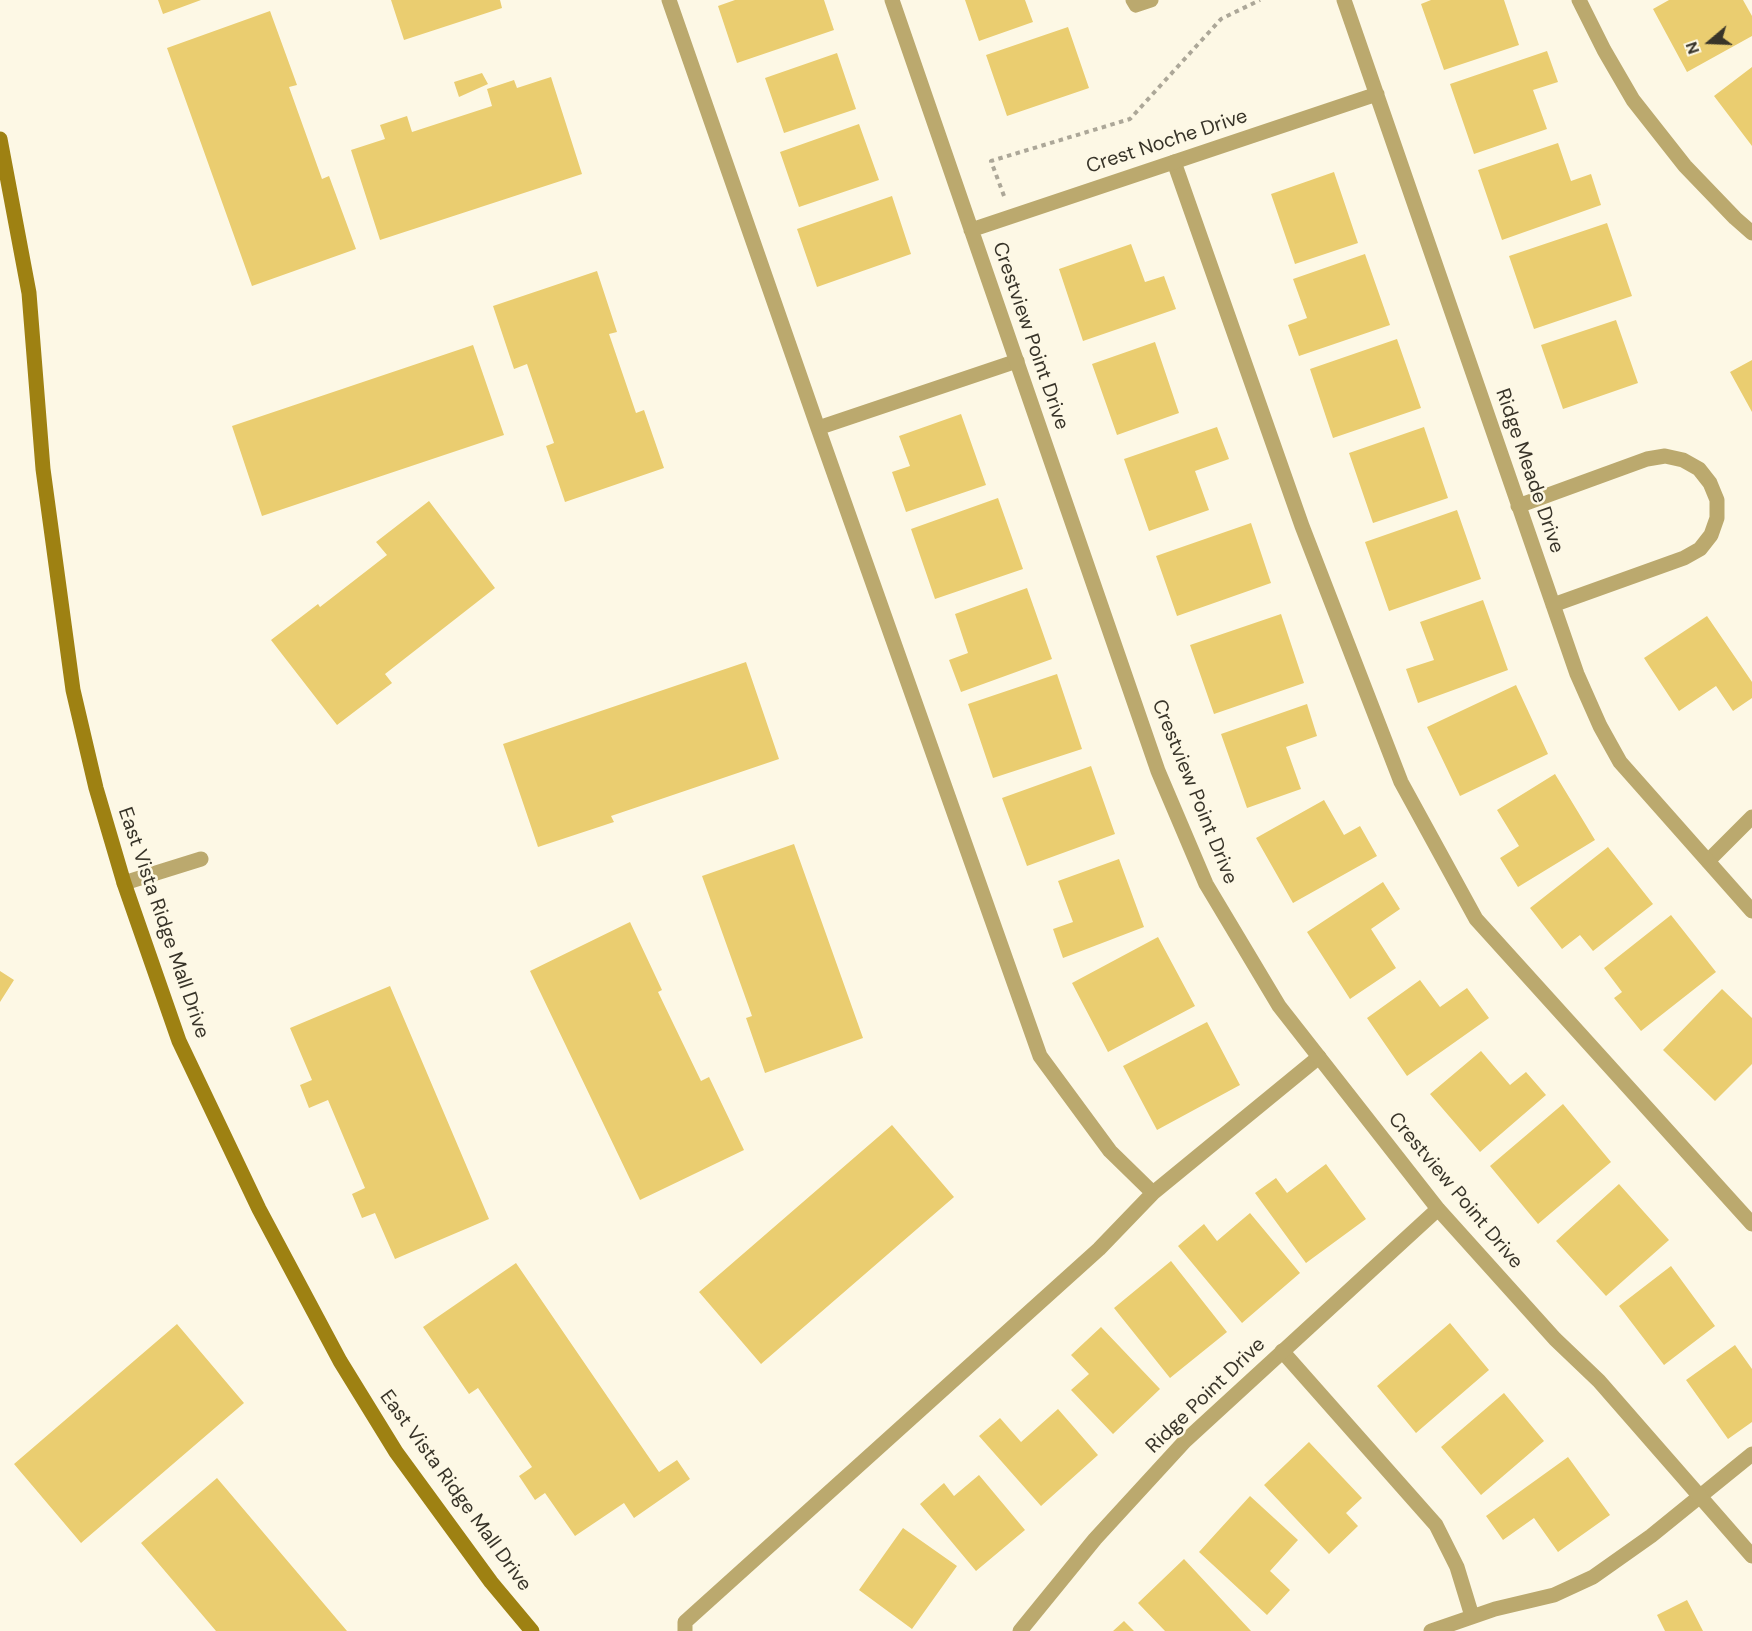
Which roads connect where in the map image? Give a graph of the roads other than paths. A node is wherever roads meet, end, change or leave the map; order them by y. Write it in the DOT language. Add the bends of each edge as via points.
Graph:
graph roads {
  1 [pos="669,0"];
  2 [pos="892,0"];
  3 [pos="1133,0"];
  4 [pos="1151,0"];
  5 [pos="1344,0"];
  6 [pos="1579,0"];
  7 [pos="1377,94"];
  8 [pos="0,139"];
  9 [pos="1174,162"];
  10 [pos="971,230"];
  11 [pos="1752,233"];
  12 [pos="1017,361"];
  13 [pos="818,428"];
  14 [pos="1518,506"];
  15 [pos="1553,605"];
  16 [pos="1752,817"];
  17 [pos="201,859"];
  18 [pos="1708,861"];
  19 [pos="124,884"];
  20 [pos="1752,911"];
  21 [pos="1319,1057"];
  22 [pos="1153,1193"];
  23 [pos="1438,1209"];
  24 [pos="1752,1224"];
  25 [pos="1282,1351"];
  26 [pos="1752,1454"];
  27 [pos="1699,1496"];
  28 [pos="1752,1556"];
  29 [pos="1472,1616"];
  30 [pos="532,1631"];
  31 [pos="685,1631"];
  32 [pos="1020,1631"];
  33 [pos="1431,1631"];
  1 -- 13 [label="street"];
  2 -- 10 [label="street, Crestview Point Drive"];
  3 -- 4 [label="street" via="1136,5"];
  5 -- 7 [label="street, Ridge Meade Drive"];
  6 -- 11 [label="street" via="1633,100 1685,166"];
  7 -- 9 [label="street, Crest Noche Drive"];
  7 -- 14 [label="street, Ridge Meade Drive"];
  8 -- 19 [label="main road, East Vista Ridge Mall Drive" via="29,293 43,469 72,690"];
  9 -- 10 [label="street, Crest Noche Drive"];
  9 -- 24 [label="street" via="1302,526 1401,782 1476,919"];
  10 -- 12 [label="street, Crestview Point Drive"];
  12 -- 13 [label="street"];
  12 -- 21 [label="street, Crestview Point Drive" via="1158,771 1206,884 1279,1006"];
  13 -- 22 [label="street" via="1040,1056 1110,1151"];
  14 -- 15 [label="street, Ridge Meade Drive"];
  14 -- 15 [label="street" via="1665,456 1699,469 1717,500 1717,518 1700,549"];
  15 -- 18 [label="street, Ridge Meade Drive" via="1577,674 1620,762"];
  16 -- 18 [label="street"];
  17 -- 19 [label="street"];
  18 -- 20 [label="street, Ridge Meade Drive"];
  19 -- 30 [label="main road, East Vista Ridge Mall Drive" via="178,1041 259,1209 340,1361 396,1452 491,1582"];
  21 -- 22 [label="street"];
  21 -- 23 [label="street, Crestview Point Drive"];
  22 -- 31 [label="street" via="1099,1249 685,1622"];
  23 -- 25 [label="street, Ridge Point Drive"];
  23 -- 27 [label="street, Crestview Point Drive" via="1599,1381"];
  25 -- 29 [label="street" via="1436,1525 1457,1568"];
  25 -- 32 [label="street, Ridge Point Drive" via="1185,1441 1095,1539"];
  26 -- 27 [label="street"];
  27 -- 28 [label="street, Crestview Point Drive"];
  27 -- 29 [label="street" via="1593,1577 1554,1595"];
  29 -- 33 [label="street"];
}
